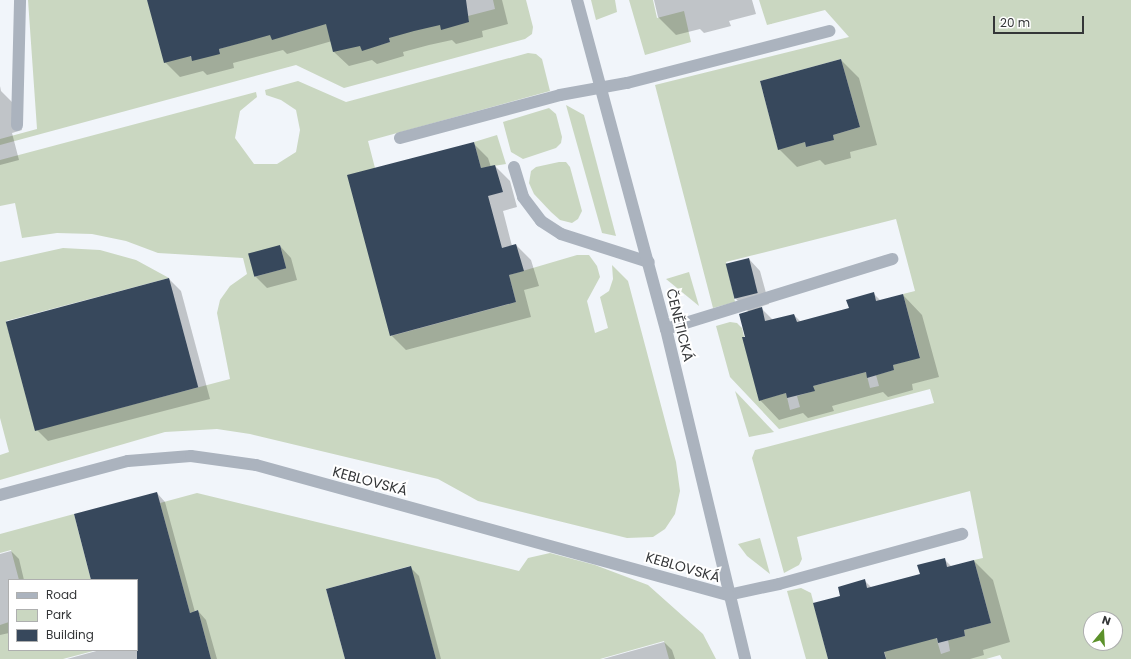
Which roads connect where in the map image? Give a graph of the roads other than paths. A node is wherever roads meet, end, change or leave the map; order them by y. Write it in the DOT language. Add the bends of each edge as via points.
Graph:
graph roads {
  1 [pos="20,0"];
  2 [pos="577,0"];
  3 [pos="829,31"];
  4 [pos="603,88"];
  5 [pos="16,125"];
  6 [pos="400,138"];
  7 [pos="514,168"];
  8 [pos="892,259"];
  9 [pos="649,262"];
  10 [pos="666,329"];
  11 [pos="0,495"];
  12 [pos="962,534"];
  13 [pos="728,595"];
  14 [pos="745,659"];
  1 -- 5 [label="street"];
  2 -- 4 [label="street, ČENĚTICKÁ"];
  3 -- 4 [label="street"];
  4 -- 6 [label="street" via="560,95"];
  4 -- 9 [label="street, ČENĚTICKÁ"];
  7 -- 9 [label="street" via="523,197 541,221 561,234"];
  8 -- 10 [label="street"];
  9 -- 10 [label="street, ČENĚTICKÁ"];
  10 -- 13 [label="street, ČENĚTICKÁ"];
  11 -- 13 [label="street, KEBLOVSKÁ" via="128,462 191,456 241,463"];
  12 -- 13 [label="street" via="779,584"];
  13 -- 14 [label="street, ČENĚTICKÁ"];
}
